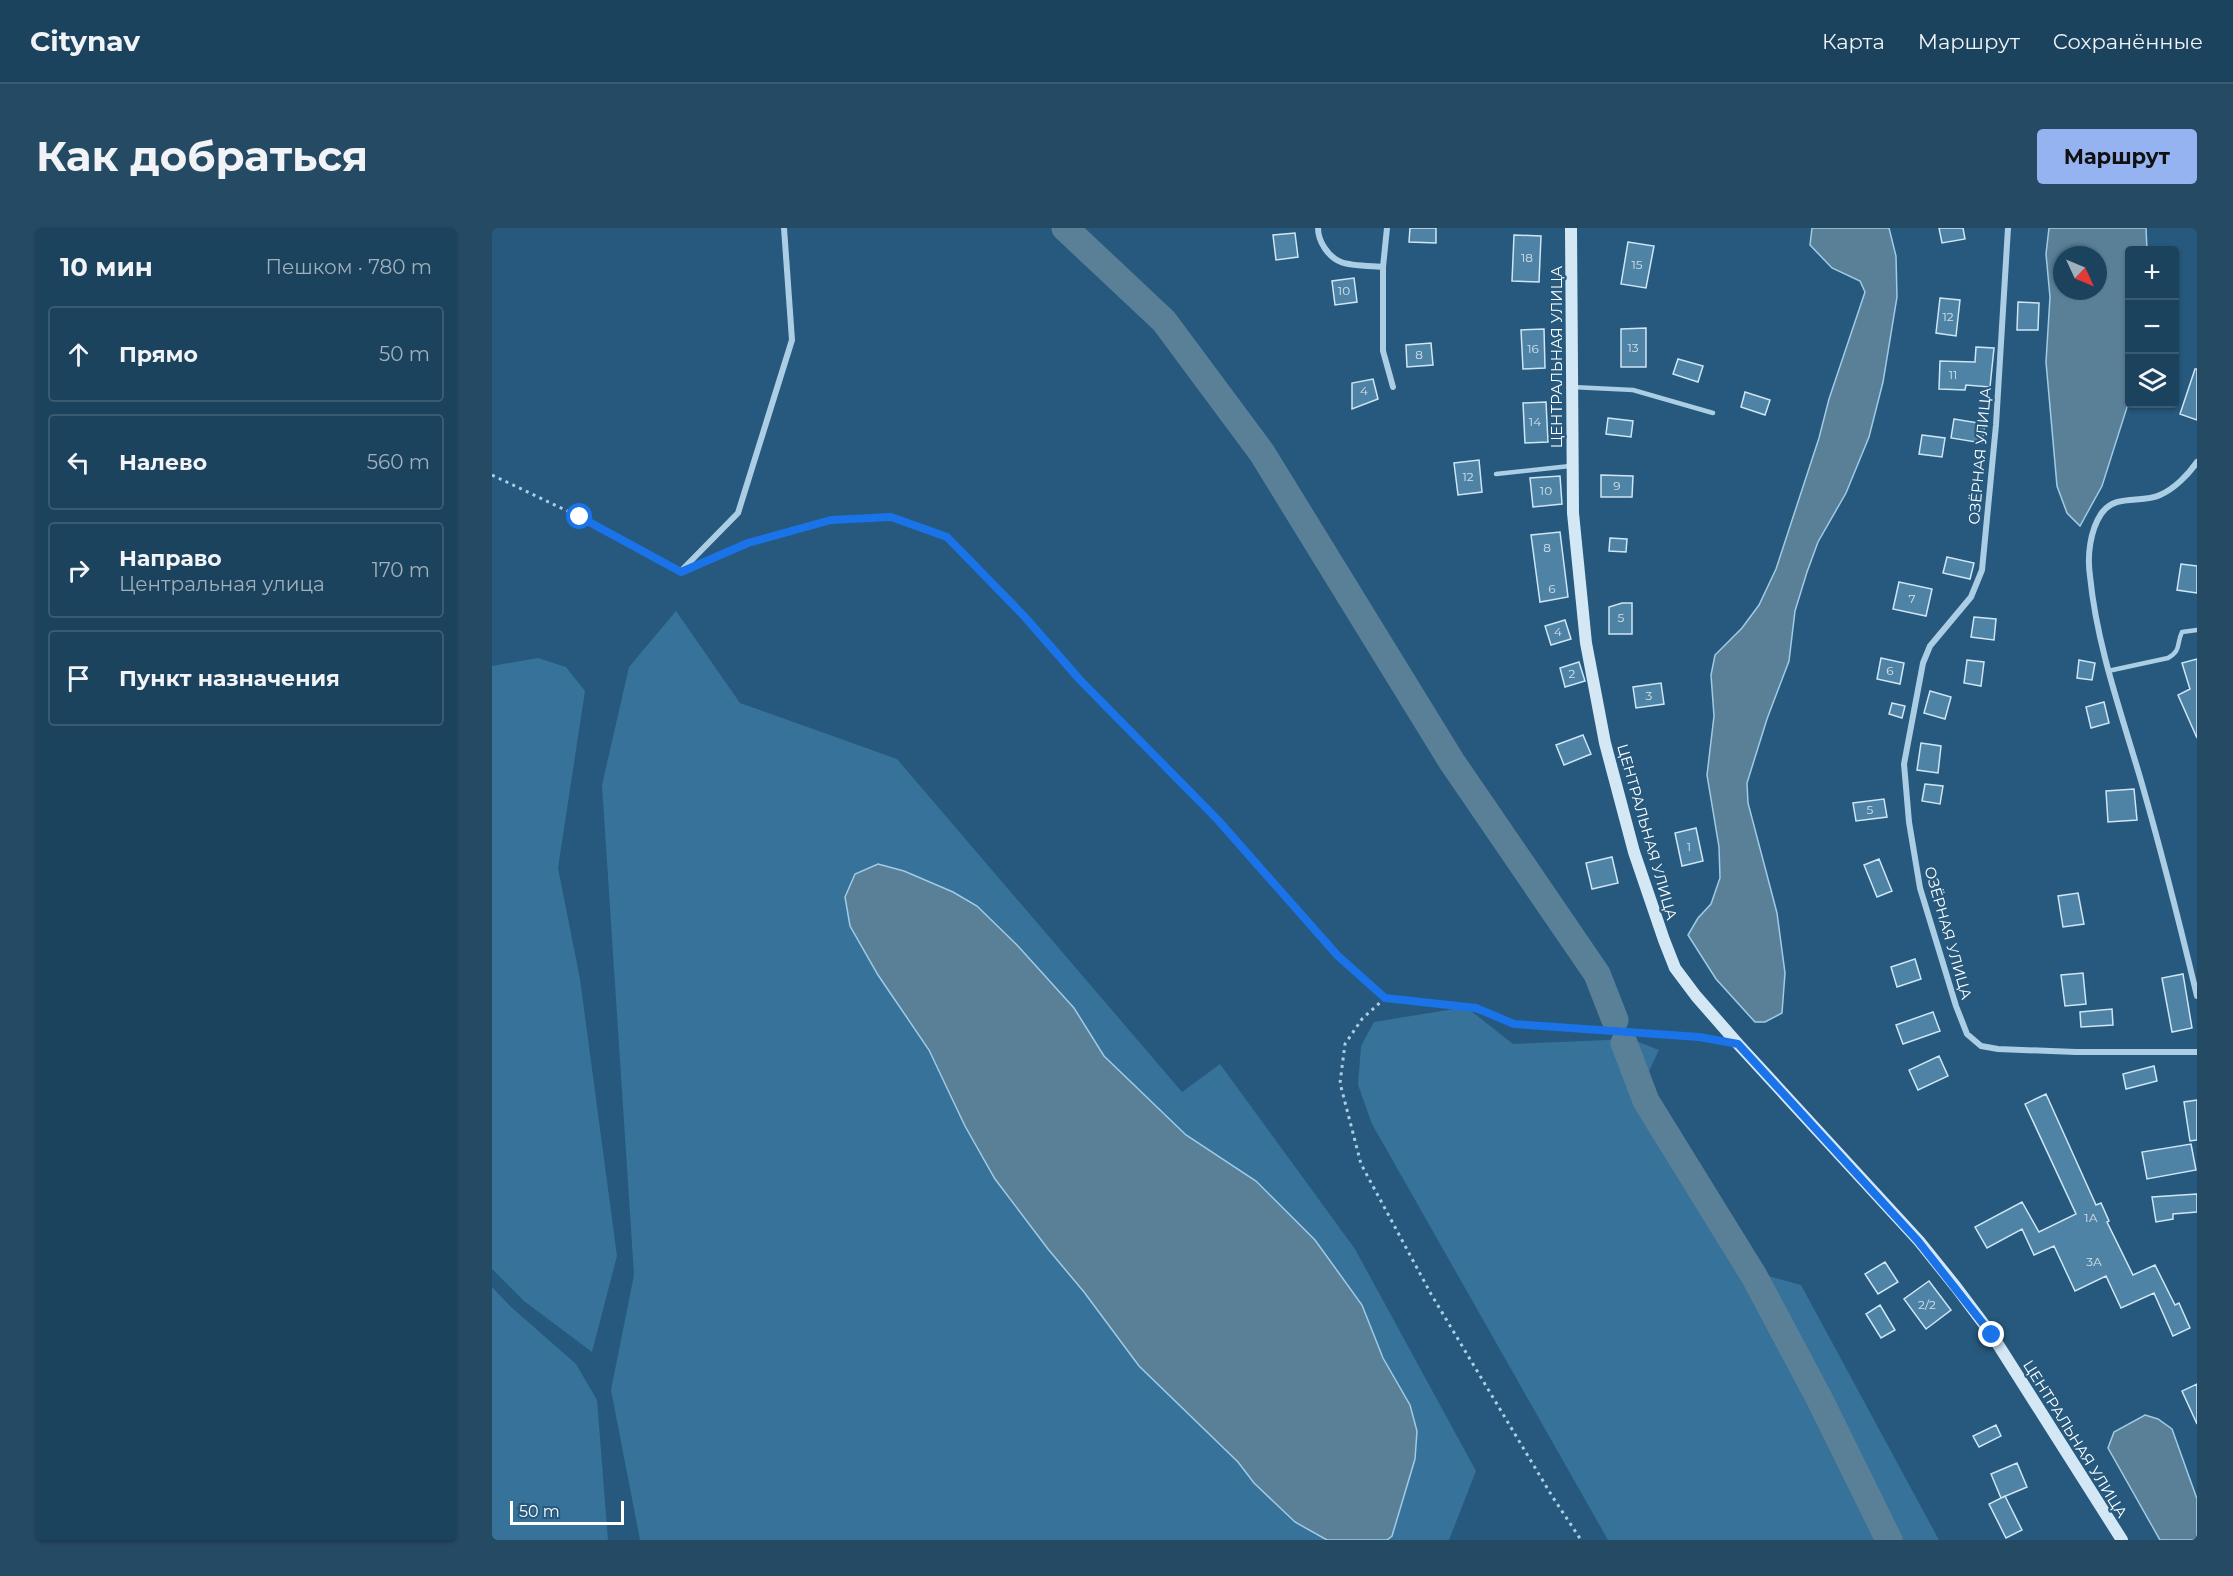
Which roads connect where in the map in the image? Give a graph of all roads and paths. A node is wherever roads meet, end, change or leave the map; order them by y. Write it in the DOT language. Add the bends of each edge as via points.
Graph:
graph roads {
  1 [pos="784,228"];
  2 [pos="1318,228"];
  3 [pos="1387,228"];
  4 [pos="1571,228"];
  5 [pos="2008,228"];
  6 [pos="1383,267"];
  7 [pos="1393,387"];
  8 [pos="1572,387"];
  9 [pos="1713,414"];
  10 [pos="2197,462"];
  11 [pos="1573,466"];
  12 [pos="1496,474"];
  13 [pos="492,475"];
  14 [pos="681,572"];
  15 [pos="2197,630"];
  16 [pos="2108,671"];
  17 [pos="2197,996"];
  18 [pos="1385,998"];
  19 [pos="1738,1044"];
  20 [pos="2197,1052"];
  21 [pos="1581,1540"];
  22 [pos="2122,1540"];
  1 -- 14 [label="street" via="792,340 738,513"];
  2 -- 6 [label="street" via="1322,244 1341,262"];
  3 -- 6 [label="street"];
  4 -- 8 [label="street, ЦЕНТРАЛЬНАЯ УЛИЦА"];
  5 -- 20 [label="street, ОЗЁРНАЯ УЛИЦА" via="1982,570 1971,597 1930,646 1923,663 1904,764 1920,888 1956,1006 1967,1034 1982,1046 2076,1052"];
  6 -- 7 [label="street" via="1383,351"];
  8 -- 9 [label="lane" via="1633,390"];
  8 -- 11 [label="street, ЦЕНТРАЛЬНАЯ УЛИЦА"];
  10 -- 16 [label="street" via="2177,485 2158,496 2111,504 2096,525 2089,573"];
  11 -- 12 [label="lane"];
  11 -- 19 [label="street, ЦЕНТРАЛЬНАЯ УЛИЦА" via="1573,513 1586,643 1605,743 1634,852 1675,968"];
  13 -- 14 [label="path"];
  14 -- 18 [label="path" via="748,543 831,520 891,517 947,537 1217,819 1337,955"];
  15 -- 16 [label="lane" via="2182,632 2175,654 2168,658"];
  16 -- 17 [label="street" via="2154,824"];
  18 -- 19 [label="path" via="1476,1008 1514,1024 1699,1037"];
  18 -- 21 [label="path" via="1362,1019 1345,1044 1340,1083 1361,1164 1431,1294"];
  19 -- 22 [label="street, ЦЕНТРАЛЬНАЯ УЛИЦА" via="1956,1287 1992,1335"];
}
